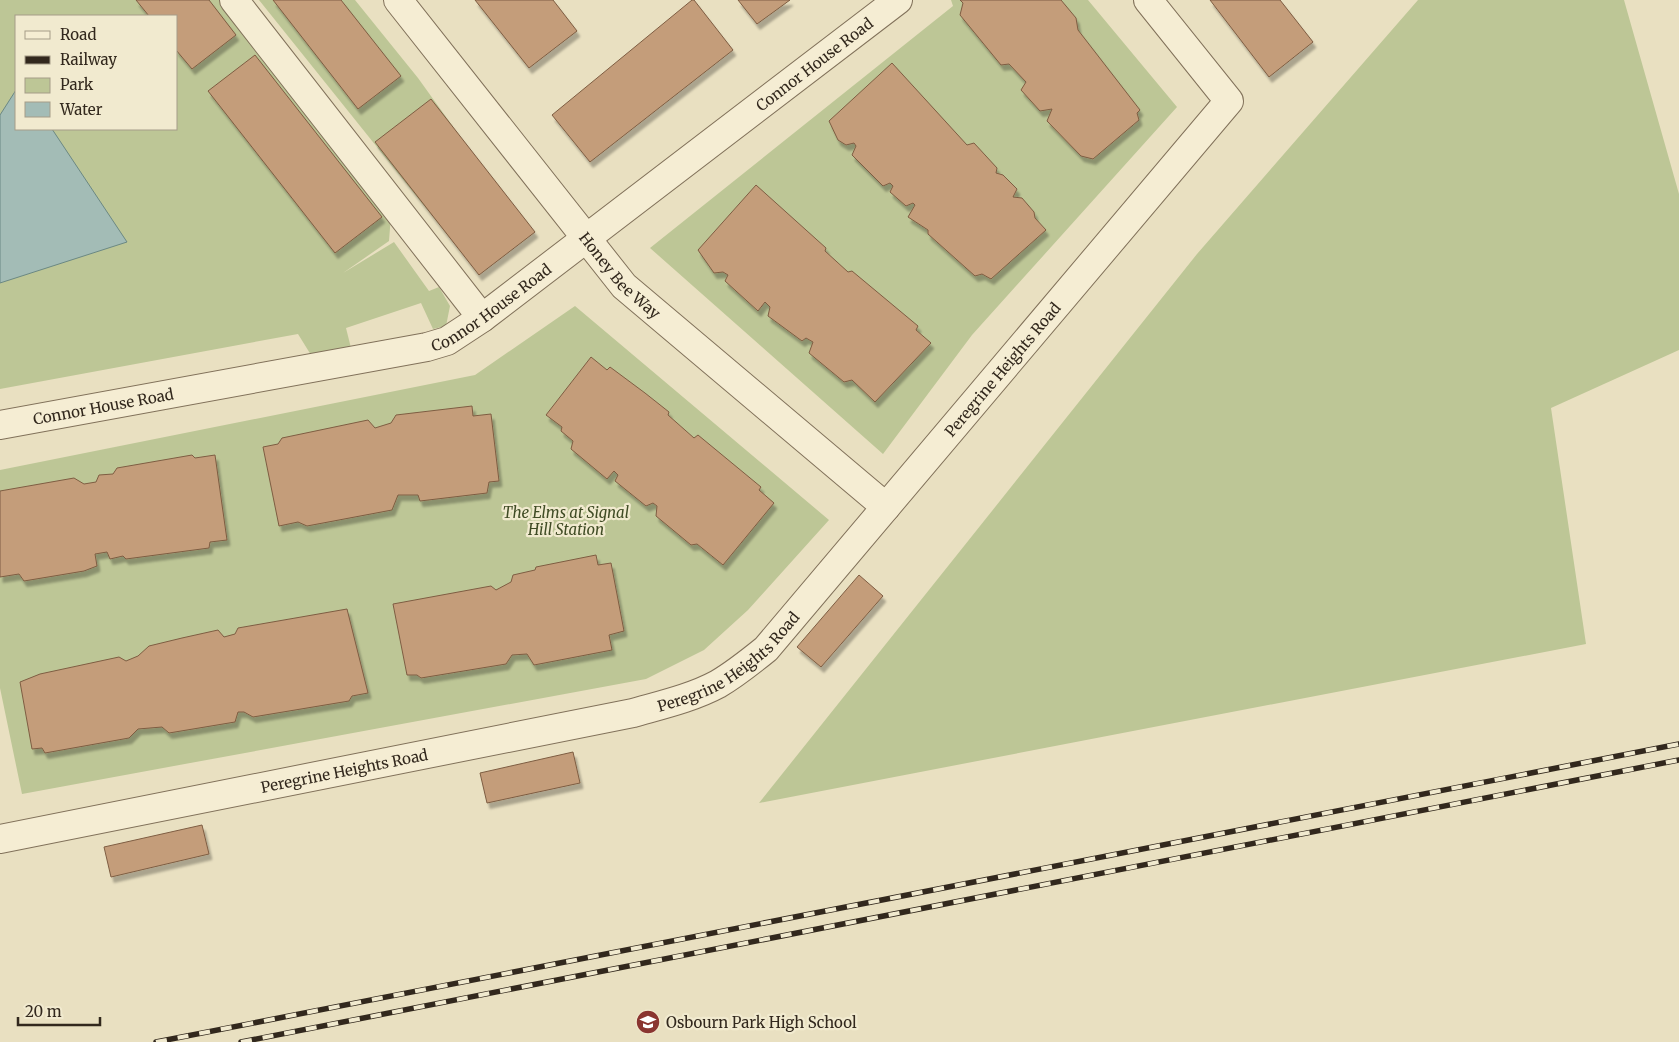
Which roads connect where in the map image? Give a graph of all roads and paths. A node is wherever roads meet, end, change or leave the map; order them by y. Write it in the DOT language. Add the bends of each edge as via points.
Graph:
graph roads {
  1 [pos="234,0"];
  2 [pos="398,0"];
  3 [pos="898,0"];
  4 [pos="1148,0"];
  5 [pos="586,238"];
  6 [pos="482,318"];
  7 [pos="0,425"];
  8 [pos="886,507"];
  9 [pos="0,839"];
  1 -- 6 [label="street"];
  2 -- 5 [label="street, Honey Bee Way"];
  3 -- 5 [label="street, Connor House Road"];
  4 -- 8 [label="street, Peregrine Heights Road" via="1229,101"];
  5 -- 6 [label="street, Connor House Road"];
  5 -- 8 [label="street, Honey Bee Way" via="624,286"];
  6 -- 7 [label="street, Connor House Road" via="447,341 427,347"];
  8 -- 9 [label="street, Peregrine Heights Road" via="766,649 719,684 686,698 579,725"];
}
